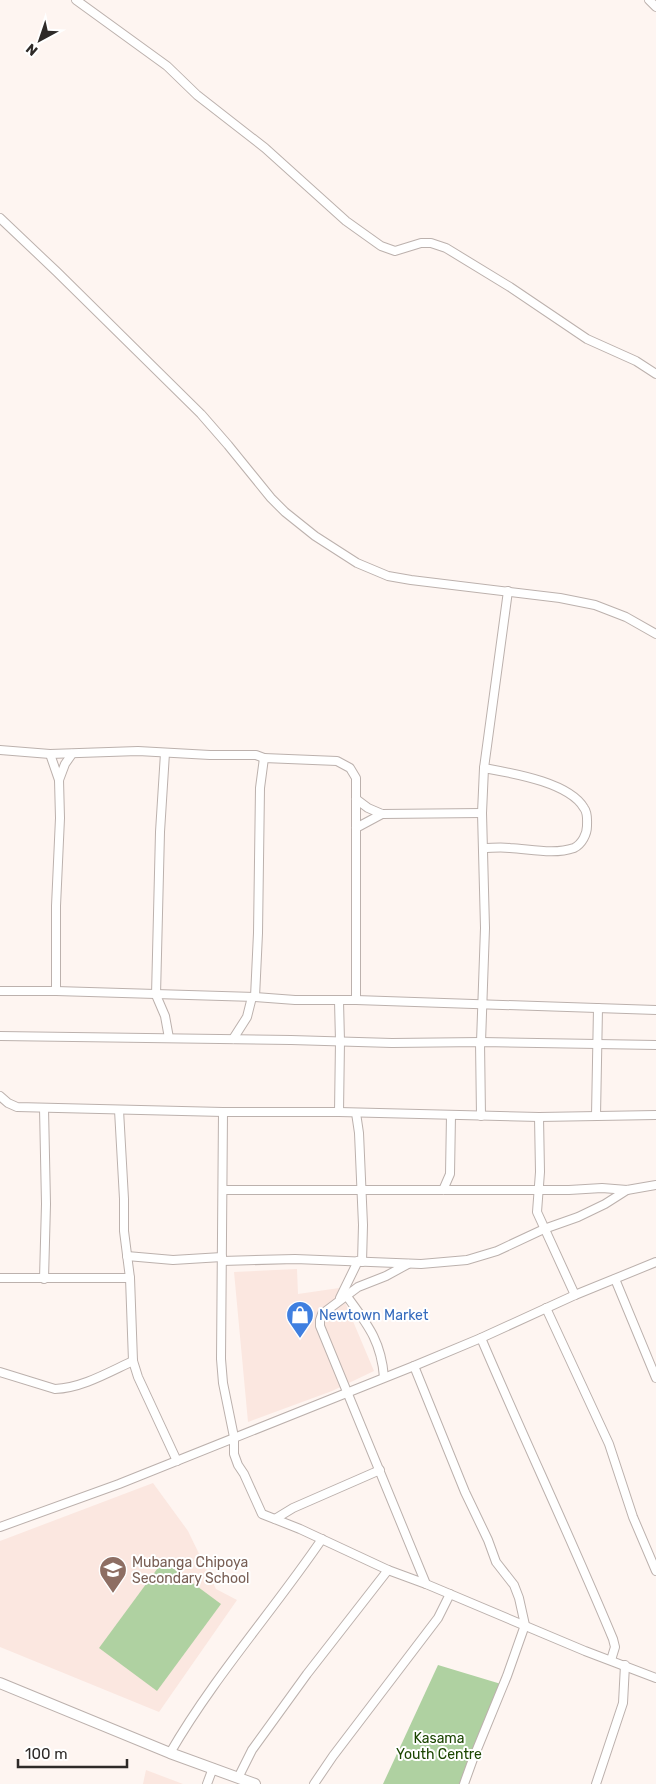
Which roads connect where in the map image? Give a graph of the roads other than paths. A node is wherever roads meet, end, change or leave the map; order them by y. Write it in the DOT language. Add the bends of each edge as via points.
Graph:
graph roads {
  1 [pos="76,0"];
  2 [pos="649,0"];
  3 [pos="656,7"];
  4 [pos="0,218"];
  5 [pos="656,374"];
  6 [pos="508,590"];
  7 [pos="656,634"];
  8 [pos="0,750"];
  9 [pos="165,753"];
  10 [pos="50,754"];
  11 [pos="72,754"];
  12 [pos="264,758"];
  13 [pos="484,768"];
  14 [pos="59,780"];
  15 [pos="356,798"];
  16 [pos="382,814"];
  17 [pos="482,814"];
  18 [pos="356,828"];
  19 [pos="483,848"];
  20 [pos="0,991"];
  21 [pos="56,991"];
  22 [pos="156,995"];
  23 [pos="253,997"];
  24 [pos="356,1000"];
  25 [pos="339,1001"];
  26 [pos="482,1004"];
  27 [pos="598,1008"];
  28 [pos="656,1010"];
  29 [pos="0,1036"];
  30 [pos="168,1038"];
  31 [pos="233,1039"];
  32 [pos="340,1041"];
  33 [pos="480,1042"];
  34 [pos="596,1044"];
  35 [pos="656,1045"];
  36 [pos="0,1096"];
  37 [pos="44,1108"];
  38 [pos="119,1110"];
  39 [pos="223,1112"];
  40 [pos="339,1112"];
  41 [pos="356,1112"];
  42 [pos="451,1115"];
  43 [pos="656,1115"];
  44 [pos="481,1116"];
  45 [pos="596,1116"];
  46 [pos="539,1118"];
  47 [pos="656,1184"];
  48 [pos="223,1190"];
  49 [pos="444,1190"];
  50 [pos="539,1190"];
  51 [pos="627,1190"];
  52 [pos="361,1191"];
  53 [pos="544,1229"];
  54 [pos="127,1256"];
  55 [pos="222,1259"];
  56 [pos="360,1262"];
  57 [pos="656,1262"];
  58 [pos="408,1264"];
  59 [pos="0,1278"];
  60 [pos="130,1278"];
  61 [pos="44,1279"];
  62 [pos="615,1279"];
  63 [pos="575,1295"];
  64 [pos="342,1298"];
  65 [pos="546,1308"];
  66 [pos="480,1338"];
  67 [pos="133,1361"];
  68 [pos="414,1366"];
  69 [pos="0,1372"];
  70 [pos="384,1377"];
  71 [pos="656,1378"];
  72 [pos="347,1392"];
  73 [pos="234,1437"];
  74 [pos="177,1460"];
  75 [pos="380,1470"];
  76 [pos="275,1519"];
  77 [pos="0,1527"];
  78 [pos="322,1539"];
  79 [pos="388,1570"];
  80 [pos="656,1571"];
  81 [pos="426,1584"];
  82 [pos="450,1594"];
  83 [pos="525,1625"];
  84 [pos="611,1660"];
  85 [pos="625,1665"];
  86 [pos="656,1678"];
  87 [pos="0,1683"];
  88 [pos="170,1753"];
  89 [pos="213,1768"];
  90 [pos="238,1778"];
  91 [pos="207,1784"];
  92 [pos="255,1784"];
  93 [pos="314,1784"];
  94 [pos="464,1784"];
  95 [pos="596,1784"];
  1 -- 5 [label="street" via="167,66 197,95 265,148 338,215 381,246 396,251 431,243 446,248 587,340 636,361"];
  2 -- 3 [label="street"];
  4 -- 6 [label="street" via="171,383 284,512 315,536 357,563 388,576"];
  6 -- 7 [label="street" via="595,605"];
  6 -- 13 [label="street"];
  8 -- 10 [label="street"];
  9 -- 11 [label="street" via="108,751"];
  9 -- 12 [label="street" via="256,755"];
  9 -- 22 [label="street"];
  10 -- 11 [label="street"];
  10 -- 14 [label="street"];
  11 -- 14 [label="street"];
  12 -- 15 [label="street" via="341,762 356,778"];
  12 -- 23 [label="street" via="260,788 258,933"];
  13 -- 17 [label="street"];
  13 -- 19 [label="street" via="551,784 576,798 588,817 587,830 576,847 544,851"];
  14 -- 21 [label="street"];
  15 -- 16 [label="street"];
  15 -- 18 [label="street"];
  16 -- 17 [label="street"];
  16 -- 18 [label="street"];
  17 -- 19 [label="street"];
  18 -- 24 [label="street"];
  19 -- 26 [label="street" via="485,928"];
  20 -- 21 [label="street"];
  21 -- 22 [label="street"];
  22 -- 23 [label="street"];
  22 -- 30 [label="street" via="165,1016"];
  23 -- 25 [label="street"];
  23 -- 31 [label="street"];
  24 -- 25 [label="street"];
  24 -- 26 [label="street"];
  25 -- 32 [label="street"];
  26 -- 27 [label="street"];
  26 -- 33 [label="street"];
  27 -- 28 [label="street"];
  27 -- 34 [label="street"];
  29 -- 30 [label="street"];
  30 -- 31 [label="street"];
  31 -- 32 [label="street"];
  32 -- 33 [label="street"];
  32 -- 40 [label="street"];
  33 -- 34 [label="street"];
  33 -- 44 [label="street"];
  34 -- 35 [label="street"];
  34 -- 45 [label="street"];
  36 -- 37 [label="street" via="17,1107"];
  37 -- 38 [label="street"];
  37 -- 61 [label="street"];
  38 -- 39 [label="street"];
  38 -- 54 [label="street"];
  39 -- 40 [label="street"];
  39 -- 48 [label="street"];
  40 -- 41 [label="street"];
  41 -- 42 [label="street"];
  41 -- 52 [label="street"];
  42 -- 44 [label="street"];
  42 -- 49 [label="street" via="451,1166"];
  43 -- 45 [label="street"];
  44 -- 46 [label="street"];
  45 -- 46 [label="street"];
  46 -- 50 [label="street"];
  47 -- 51 [label="street"];
  48 -- 52 [label="street"];
  48 -- 55 [label="street"];
  49 -- 50 [label="street"];
  49 -- 52 [label="street"];
  50 -- 51 [label="street"];
  50 -- 53 [label="street" via="537,1212"];
  51 -- 53 [label="street" via="605,1204"];
  52 -- 56 [label="street"];
  53 -- 58 [label="street" via="482,1256"];
  53 -- 63 [label="street"];
  54 -- 55 [label="street" via="173,1260"];
  54 -- 60 [label="street"];
  55 -- 56 [label="street"];
  55 -- 73 [label="street" via="221,1359"];
  56 -- 58 [label="street"];
  56 -- 64 [label="street"];
  57 -- 62 [label="street"];
  58 -- 64 [label="street"];
  59 -- 61 [label="street"];
  60 -- 61 [label="street"];
  60 -- 67 [label="street"];
  62 -- 63 [label="street"];
  62 -- 71 [label="street"];
  63 -- 65 [label="street"];
  64 -- 70 [label="street" via="376,1338"];
  64 -- 72 [label="street" via="322,1314 320,1326"];
  65 -- 66 [label="street"];
  65 -- 80 [label="street" via="609,1444 633,1517"];
  66 -- 68 [label="street"];
  66 -- 84 [label="street" via="613,1639 615,1647"];
  67 -- 69 [label="street" via="65,1389 55,1389"];
  67 -- 74 [label="street"];
  68 -- 70 [label="street"];
  68 -- 83 [label="street" via="496,1562 514,1585"];
  70 -- 72 [label="street"];
  72 -- 73 [label="street"];
  72 -- 75 [label="street"];
  73 -- 74 [label="street"];
  73 -- 76 [label="street" via="234,1454 260,1511"];
  74 -- 77 [label="street"];
  75 -- 76 [label="street"];
  75 -- 81 [label="street"];
  76 -- 78 [label="street"];
  78 -- 79 [label="street"];
  78 -- 88 [label="street" via="202,1702"];
  79 -- 81 [label="street"];
  79 -- 90 [label="street" via="252,1750"];
  81 -- 82 [label="street"];
  82 -- 83 [label="street"];
  82 -- 93 [label="street" via="438,1618"];
  83 -- 84 [label="street"];
  83 -- 94 [label="street"];
  84 -- 85 [label="street"];
  85 -- 86 [label="street"];
  85 -- 95 [label="street" via="623,1703"];
  87 -- 88 [label="main road"];
  88 -- 89 [label="main road"];
  89 -- 90 [label="main road"];
  89 -- 91 [label="street"];
  90 -- 92 [label="main road"];
}
